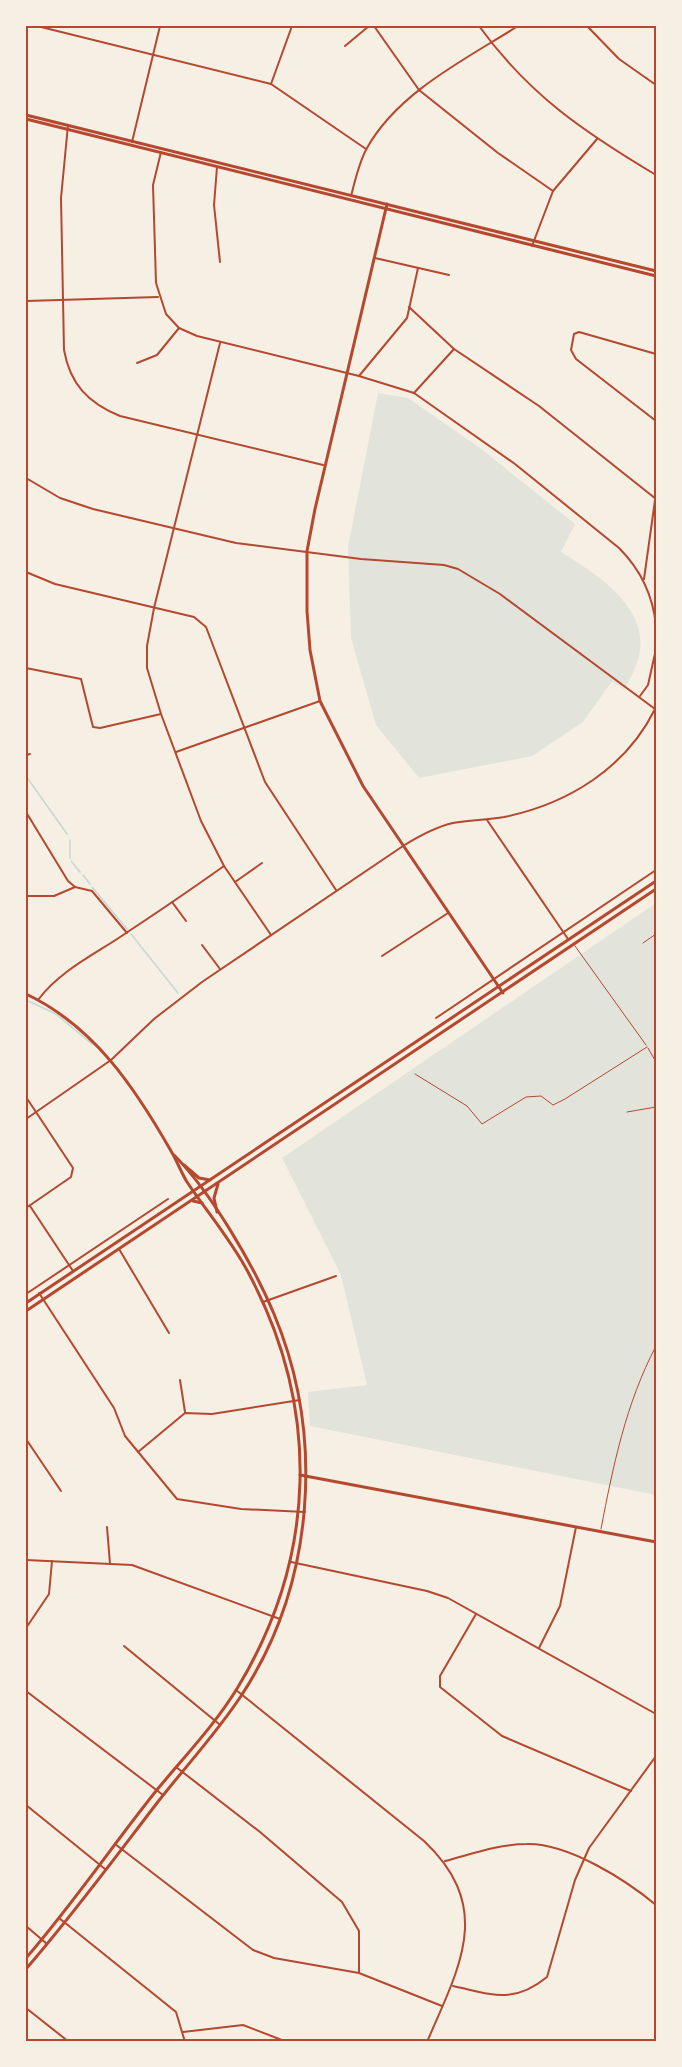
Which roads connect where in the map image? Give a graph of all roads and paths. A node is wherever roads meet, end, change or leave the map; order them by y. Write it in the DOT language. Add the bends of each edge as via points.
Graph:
graph roads {
  1 [pos="37,26"];
  2 [pos="160,26"];
  3 [pos="292,26"];
  4 [pos="369,26"];
  5 [pos="374,26"];
  6 [pos="479,26"];
  7 [pos="518,26"];
  8 [pos="587,26"];
  9 [pos="491,43"];
  10 [pos="345,46"];
  11 [pos="154,54"];
  12 [pos="272,84"];
  13 [pos="657,85"];
  14 [pos="419,90"];
  15 [pos="26,117"];
  16 [pos="68,127"];
  17 [pos="597,139"];
  18 [pos="132,142"];
  19 [pos="366,149"];
  20 [pos="161,152"];
  21 [pos="217,167"];
  22 [pos="657,175"];
  23 [pos="553,191"];
  24 [pos="350,197"];
  25 [pos="386,207"];
  26 [pos="533,244"];
  27 [pos="374,258"];
  28 [pos="220,262"];
  29 [pos="418,268"];
  30 [pos="657,272"];
  31 [pos="448,275"];
  32 [pos="657,276"];
  33 [pos="158,297"];
  34 [pos="63,300"];
  35 [pos="26,301"];
  36 [pos="409,307"];
  37 [pos="179,328"];
  38 [pos="220,343"];
  39 [pos="454,349"];
  40 [pos="657,354"];
  41 [pos="137,363"];
  42 [pos="346,373"];
  43 [pos="359,376"];
  44 [pos="414,393"];
  45 [pos="657,421"];
  46 [pos="198,433"];
  47 [pos="323,465"];
  48 [pos="26,478"];
  49 [pos="657,493"];
  50 [pos="656,499"];
  51 [pos="174,527"];
  52 [pos="308,551"];
  53 [pos="26,572"];
  54 [pos="644,580"];
  55 [pos="154,608"];
  56 [pos="657,626"];
  57 [pos="657,649"];
  58 [pos="26,668"];
  59 [pos="640,696"];
  60 [pos="320,701"];
  61 [pos="656,710"];
  62 [pos="161,714"];
  63 [pos="243,728"];
  64 [pos="176,752"];
  65 [pos="30,754"];
  66 [pos="26,755"];
  67 [pos="26,812"];
  68 [pos="487,820"];
  69 [pos="403,846"];
  70 [pos="262,863"];
  71 [pos="224,866"];
  72 [pos="657,870"];
  73 [pos="657,881"];
  74 [pos="235,882"];
  75 [pos="75,887"];
  76 [pos="657,889"];
  77 [pos="336,890"];
  78 [pos="26,896"];
  79 [pos="172,902"];
  80 [pos="448,913"];
  81 [pos="186,921"];
  82 [pos="127,933"];
  83 [pos="564,933"];
  84 [pos="657,934"];
  85 [pos="271,935"];
  86 [pos="568,939"];
  87 [pos="643,943"];
  88 [pos="574,944"];
  89 [pos="202,945"];
  90 [pos="382,956"];
  91 [pos="220,969"];
  92 [pos="493,980"];
  93 [pos="498,987"];
  94 [pos="503,993"];
  95 [pos="26,994"];
  96 [pos="38,1000"];
  97 [pos="436,1018"];
  98 [pos="647,1047"];
  99 [pos="111,1060"];
  100 [pos="657,1062"];
  101 [pos="415,1074"];
  102 [pos="26,1097"];
  103 [pos="657,1107"];
  104 [pos="36,1112"];
  105 [pos="627,1112"];
  106 [pos="26,1119"];
  107 [pos="173,1154"];
  108 [pos="184,1165"];
  109 [pos="210,1180"];
  110 [pos="219,1183"];
  111 [pos="199,1187"];
  112 [pos="193,1191"];
  113 [pos="203,1193"];
  114 [pos="198,1197"];
  115 [pos="168,1199"];
  116 [pos="191,1201"];
  117 [pos="202,1203"];
  118 [pos="30,1206"];
  119 [pos="26,1208"];
  120 [pos="217,1212"];
  121 [pos="119,1249"];
  122 [pos="68,1265"];
  123 [pos="73,1271"];
  124 [pos="336,1276"];
  125 [pos="39,1293"];
  126 [pos="26,1294"];
  127 [pos="43,1299"];
  128 [pos="268,1299"];
  129 [pos="262,1302"];
  130 [pos="26,1303"];
  131 [pos="26,1311"];
  132 [pos="169,1333"];
  133 [pos="657,1346"];
  134 [pos="180,1380"];
  135 [pos="300,1400"];
  136 [pos="294,1401"];
  137 [pos="185,1413"];
  138 [pos="26,1439"];
  139 [pos="138,1452"];
  140 [pos="300,1475"];
  141 [pos="306,1476"];
  142 [pos="316,1478"];
  143 [pos="306,1486"];
  144 [pos="61,1491"];
  145 [pos="300,1512"];
  146 [pos="305,1512"];
  147 [pos="107,1527"];
  148 [pos="576,1527"];
  149 [pos="601,1531"];
  150 [pos="657,1542"];
  151 [pos="26,1560"];
  152 [pos="52,1561"];
  153 [pos="291,1562"];
  154 [pos="297,1563"];
  155 [pos="110,1564"];
  156 [pos="476,1614"];
  157 [pos="274,1617"];
  158 [pos="280,1619"];
  159 [pos="26,1628"];
  160 [pos="124,1646"];
  161 [pos="539,1648"];
  162 [pos="236,1690"];
  163 [pos="26,1691"];
  164 [pos="242,1695"];
  165 [pos="657,1714"];
  166 [pos="214,1720"];
  167 [pos="219,1724"];
  168 [pos="657,1756"];
  169 [pos="176,1767"];
  170 [pos="182,1772"];
  171 [pos="156,1791"];
  172 [pos="630,1791"];
  173 [pos="163,1796"];
  174 [pos="26,1805"];
  175 [pos="115,1844"];
  176 [pos="122,1849"];
  177 [pos="583,1860"];
  178 [pos="445,1861"];
  179 [pos="99,1864"];
  180 [pos="105,1869"];
  181 [pos="657,1905"];
  182 [pos="59,1918"];
  183 [pos="64,1923"];
  184 [pos="26,1926"];
  185 [pos="42,1939"];
  186 [pos="47,1944"];
  187 [pos="26,1958"];
  188 [pos="26,1969"];
  189 [pos="358,1973"];
  190 [pos="453,1986"];
  191 [pos="442,2006"];
  192 [pos="26,2008"];
  193 [pos="183,2032"];
  194 [pos="69,2042"];
  195 [pos="185,2042"];
  196 [pos="287,2042"];
  197 [pos="427,2042"];
  1 -- 11 [label="street"];
  2 -- 11 [label="street"];
  3 -- 12 [label="street"];
  4 -- 10 [label="street"];
  5 -- 14 [label="street"];
  6 -- 9 [label="street"];
  7 -- 9 [label="street"];
  8 -- 13 [label="street" via="619,59"];
  9 -- 14 [label="street"];
  9 -- 17 [label="street" via="535,91"];
  11 -- 12 [label="street"];
  11 -- 18 [label="street"];
  12 -- 19 [label="street"];
  14 -- 19 [label="street"];
  14 -- 23 [label="street"];
  15 -- 16 [label="main road"];
  16 -- 18 [label="main road"];
  16 -- 34 [label="street" via="61,198"];
  17 -- 22 [label="street"];
  17 -- 23 [label="street"];
  18 -- 20 [label="main road"];
  18 -- 24 [label="main road"];
  19 -- 24 [label="street"];
  20 -- 21 [label="main road"];
  20 -- 33 [label="street" via="153,185"];
  21 -- 24 [label="main road"];
  21 -- 28 [label="street" via="214,205"];
  23 -- 26 [label="street"];
  24 -- 25 [label="main road"];
  25 -- 26 [label="main road"];
  25 -- 27 [label="main road"];
  26 -- 30 [label="main road"];
  26 -- 32 [label="main road"];
  27 -- 29 [label="street"];
  27 -- 42 [label="main road"];
  29 -- 31 [label="street"];
  29 -- 36 [label="street"];
  33 -- 34 [label="street"];
  33 -- 37 [label="street"];
  34 -- 35 [label="street"];
  34 -- 46 [label="street" via="67,369 86,397 120,416"];
  36 -- 39 [label="street"];
  36 -- 43 [label="street" via="407,318"];
  37 -- 38 [label="street"];
  37 -- 41 [label="street" via="157,355"];
  38 -- 42 [label="street"];
  38 -- 46 [label="street"];
  39 -- 44 [label="street"];
  39 -- 50 [label="street" via="539,406"];
  40 -- 45 [label="street" via="581,332 574,334 572,350 576,359"];
  42 -- 43 [label="street"];
  42 -- 47 [label="main road"];
  43 -- 44 [label="street"];
  44 -- 54 [label="street" via="514,464 619,548"];
  46 -- 47 [label="street"];
  46 -- 51 [label="street"];
  47 -- 52 [label="main road"];
  48 -- 51 [label="street" via="60,498 93,509"];
  49 -- 50 [label="street"];
  50 -- 54 [label="street"];
  51 -- 52 [label="street" via="258,547"];
  51 -- 55 [label="street"];
  52 -- 59 [label="street" via="458,569 500,594"];
  52 -- 60 [label="main road" via="309,642"];
  53 -- 55 [label="street" via="55,584"];
  54 -- 56 [label="street"];
  55 -- 62 [label="street" via="147,668"];
  55 -- 63 [label="street" via="194,617 206,627"];
  57 -- 59 [label="street" via="648,685"];
  58 -- 62 [label="street" via="81,679 93,727"];
  59 -- 61 [label="street"];
  60 -- 63 [label="street"];
  60 -- 69 [label="main road" via="352,768"];
  61 -- 68 [label="street" via="625,756 601,776 544,804"];
  62 -- 64 [label="street"];
  63 -- 64 [label="street"];
  63 -- 77 [label="street" via="265,782"];
  64 -- 71 [label="street" via="201,820"];
  65 -- 66 [label="street"];
  67 -- 75 [label="street"];
  68 -- 69 [label="street" via="426,832"];
  68 -- 83 [label="street"];
  69 -- 77 [label="street"];
  69 -- 80 [label="main road"];
  70 -- 74 [label="street"];
  71 -- 74 [label="street"];
  71 -- 79 [label="street"];
  72 -- 83 [label="street"];
  73 -- 86 [label="main road"];
  74 -- 85 [label="street"];
  75 -- 78 [label="street" via="54,896"];
  75 -- 82 [label="street" via="92,891"];
  76 -- 88 [label="main road"];
  77 -- 85 [label="street"];
  79 -- 81 [label="street"];
  79 -- 82 [label="street"];
  80 -- 90 [label="street"];
  80 -- 92 [label="main road"];
  82 -- 96 [label="street" via="81,961 46,988"];
  83 -- 86 [label="street"];
  83 -- 92 [label="street"];
  84 -- 87 [label="lane"];
  85 -- 91 [label="street"];
  86 -- 93 [label="main road"];
  88 -- 94 [label="main road"];
  88 -- 98 [label="lane"];
  89 -- 91 [label="street"];
  91 -- 99 [label="street" via="154,1019"];
  92 -- 93 [label="main road"];
  92 -- 97 [label="street"];
  93 -- 94 [label="main road"];
  93 -- 109 [label="main road"];
  94 -- 110 [label="main road"];
  95 -- 96 [label="main road"];
  96 -- 99 [label="main road" via="70,1020"];
  98 -- 100 [label="lane"];
  98 -- 101 [label="lane" via="553,1105 541,1096 526,1097 482,1124 467,1106"];
  99 -- 104 [label="street"];
  99 -- 107 [label="main road"];
  102 -- 104 [label="street"];
  103 -- 105 [label="lane"];
  104 -- 106 [label="street"];
  104 -- 118 [label="street" via="73,1168 71,1177"];
  107 -- 108 [label="main road"];
  107 -- 112 [label="main road"];
  108 -- 109 [label="main road" via="199,1178"];
  108 -- 111 [label="main road"];
  109 -- 111 [label="main road"];
  110 -- 113 [label="main road"];
  110 -- 120 [label="main road" via="214,1198"];
  111 -- 112 [label="main road"];
  111 -- 113 [label="main road"];
  112 -- 114 [label="main road"];
  112 -- 123 [label="main road"];
  113 -- 114 [label="main road"];
  113 -- 120 [label="main road"];
  114 -- 116 [label="main road"];
  114 -- 117 [label="main road"];
  115 -- 122 [label="street"];
  116 -- 117 [label="main road"];
  116 -- 121 [label="main road"];
  117 -- 129 [label="main road" via="242,1262"];
  118 -- 119 [label="street"];
  118 -- 122 [label="street"];
  120 -- 128 [label="main road"];
  121 -- 127 [label="main road"];
  121 -- 132 [label="street"];
  122 -- 123 [label="street"];
  122 -- 126 [label="street"];
  123 -- 125 [label="main road"];
  124 -- 128 [label="street"];
  125 -- 127 [label="street"];
  125 -- 130 [label="main road"];
  127 -- 131 [label="main road"];
  127 -- 139 [label="street" via="114,1408 124,1436"];
  128 -- 129 [label="street"];
  128 -- 135 [label="main road"];
  129 -- 136 [label="main road" via="279,1342"];
  133 -- 149 [label="lane" via="622,1433"];
  134 -- 137 [label="street"];
  135 -- 136 [label="street"];
  135 -- 141 [label="main road"];
  136 -- 137 [label="street" via="212,1414"];
  136 -- 140 [label="main road"];
  137 -- 139 [label="street"];
  138 -- 144 [label="street"];
  139 -- 145 [label="street" via="171,1494 184,1502"];
  140 -- 141 [label="main road"];
  140 -- 145 [label="main road"];
  141 -- 142 [label="main road"];
  141 -- 143 [label="main road"];
  142 -- 143 [label="main road"];
  142 -- 148 [label="main road"];
  143 -- 146 [label="main road"];
  145 -- 146 [label="street"];
  145 -- 153 [label="main road"];
  146 -- 154 [label="main road"];
  147 -- 155 [label="street"];
  148 -- 149 [label="main road"];
  148 -- 161 [label="street" via="560,1606"];
  149 -- 150 [label="main road"];
  151 -- 152 [label="street"];
  152 -- 155 [label="street"];
  152 -- 159 [label="street" via="49,1594"];
  153 -- 154 [label="street"];
  153 -- 157 [label="main road"];
  154 -- 156 [label="street" via="427,1591"];
  154 -- 158 [label="main road"];
  155 -- 157 [label="street" via="132,1565"];
  156 -- 161 [label="street"];
  156 -- 172 [label="street" via="440,1676 440,1687 502,1736"];
  157 -- 158 [label="street"];
  157 -- 162 [label="main road"];
  158 -- 164 [label="main road"];
  160 -- 166 [label="street"];
  161 -- 165 [label="street"];
  162 -- 164 [label="street"];
  162 -- 166 [label="main road"];
  163 -- 171 [label="street"];
  164 -- 167 [label="main road"];
  164 -- 178 [label="street"];
  166 -- 167 [label="street"];
  166 -- 169 [label="main road"];
  167 -- 170 [label="main road"];
  168 -- 172 [label="street"];
  169 -- 170 [label="street"];
  169 -- 171 [label="main road"];
  170 -- 173 [label="main road"];
  170 -- 189 [label="street" via="342,1902 359,1932"];
  171 -- 173 [label="street"];
  171 -- 175 [label="main road"];
  172 -- 177 [label="street"];
  173 -- 176 [label="main road"];
  174 -- 179 [label="street"];
  175 -- 176 [label="street"];
  175 -- 179 [label="main road"];
  176 -- 180 [label="main road"];
  176 -- 189 [label="street" via="253,1950 274,1958"];
  177 -- 178 [label="street" via="531,1843"];
  177 -- 181 [label="street" via="619,1877"];
  177 -- 190 [label="street" via="547,1977 512,1997"];
  178 -- 190 [label="street" via="463,1905 465,1930"];
  179 -- 180 [label="street"];
  179 -- 182 [label="main road"];
  180 -- 183 [label="main road"];
  182 -- 183 [label="street"];
  182 -- 185 [label="main road"];
  183 -- 186 [label="main road"];
  183 -- 193 [label="street" via="176,2012"];
  184 -- 185 [label="street"];
  185 -- 186 [label="street"];
  185 -- 187 [label="main road"];
  186 -- 188 [label="main road"];
  189 -- 191 [label="street"];
  190 -- 191 [label="street"];
  191 -- 197 [label="street"];
  192 -- 194 [label="street"];
  193 -- 195 [label="street"];
  193 -- 196 [label="street" via="243,2025"];
}
